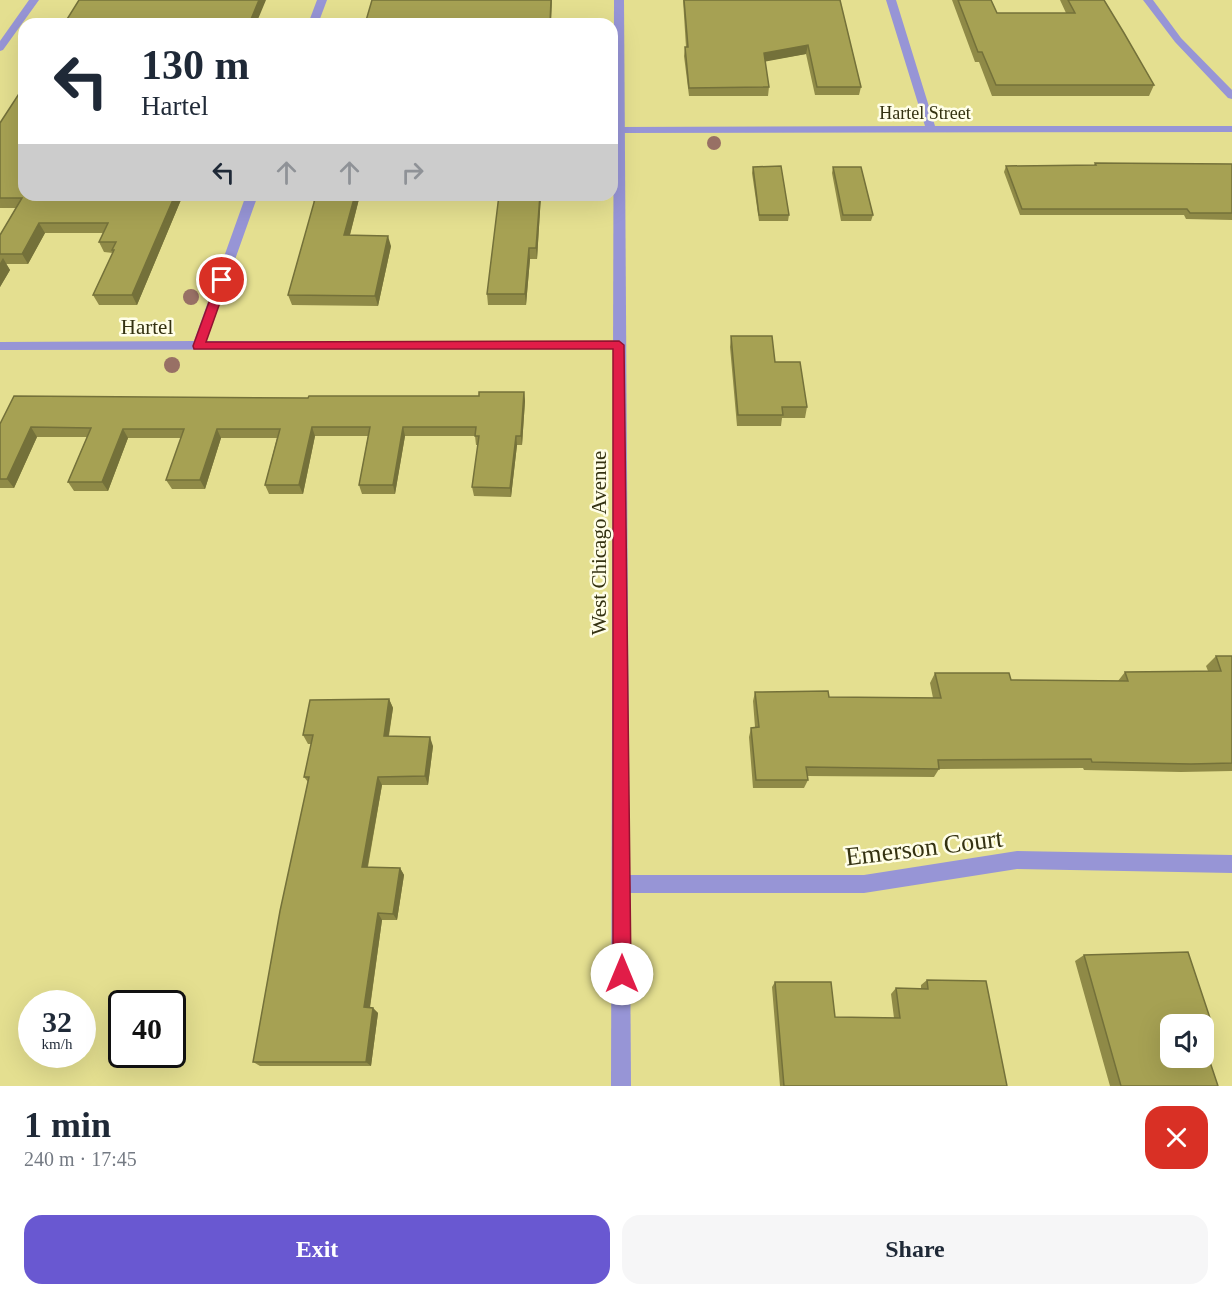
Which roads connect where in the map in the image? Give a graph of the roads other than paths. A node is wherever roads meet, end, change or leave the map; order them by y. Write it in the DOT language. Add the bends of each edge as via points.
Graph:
graph roads {
  1 [pos="34,0"];
  2 [pos="322,0"];
  3 [pos="619,0"];
  4 [pos="891,0"];
  5 [pos="1148,0"];
  6 [pos="21,18"];
  7 [pos="315,18"];
  8 [pos="18,23"];
  9 [pos="0,48"];
  10 [pos="1232,96"];
  11 [pos="931,129"];
  12 [pos="1232,129"];
  13 [pos="619,130"];
  14 [pos="250,201"];
  15 [pos="619,345"];
  16 [pos="0,346"];
  17 [pos="198,346"];
  18 [pos="1232,864"];
  19 [pos="622,884"];
  20 [pos="621,1086"];
  1 -- 6 [label="street"];
  2 -- 7 [label="street"];
  3 -- 13 [label="street, West Chicago Avenue"];
  4 -- 11 [label="street"];
  5 -- 10 [label="street" via="1178,40"];
  8 -- 9 [label="street"];
  11 -- 12 [label="street, Hartel Street"];
  11 -- 13 [label="street, Hartel Street"];
  13 -- 15 [label="street, West Chicago Avenue"];
  14 -- 17 [label="street"];
  15 -- 17 [label="street, Hartel"];
  15 -- 19 [label="street, West Chicago Avenue"];
  16 -- 17 [label="street, Hartel"];
  18 -- 19 [label="street, Emerson Court" via="1017,860 864,884"];
  19 -- 20 [label="street, West Chicago Avenue"];
}
